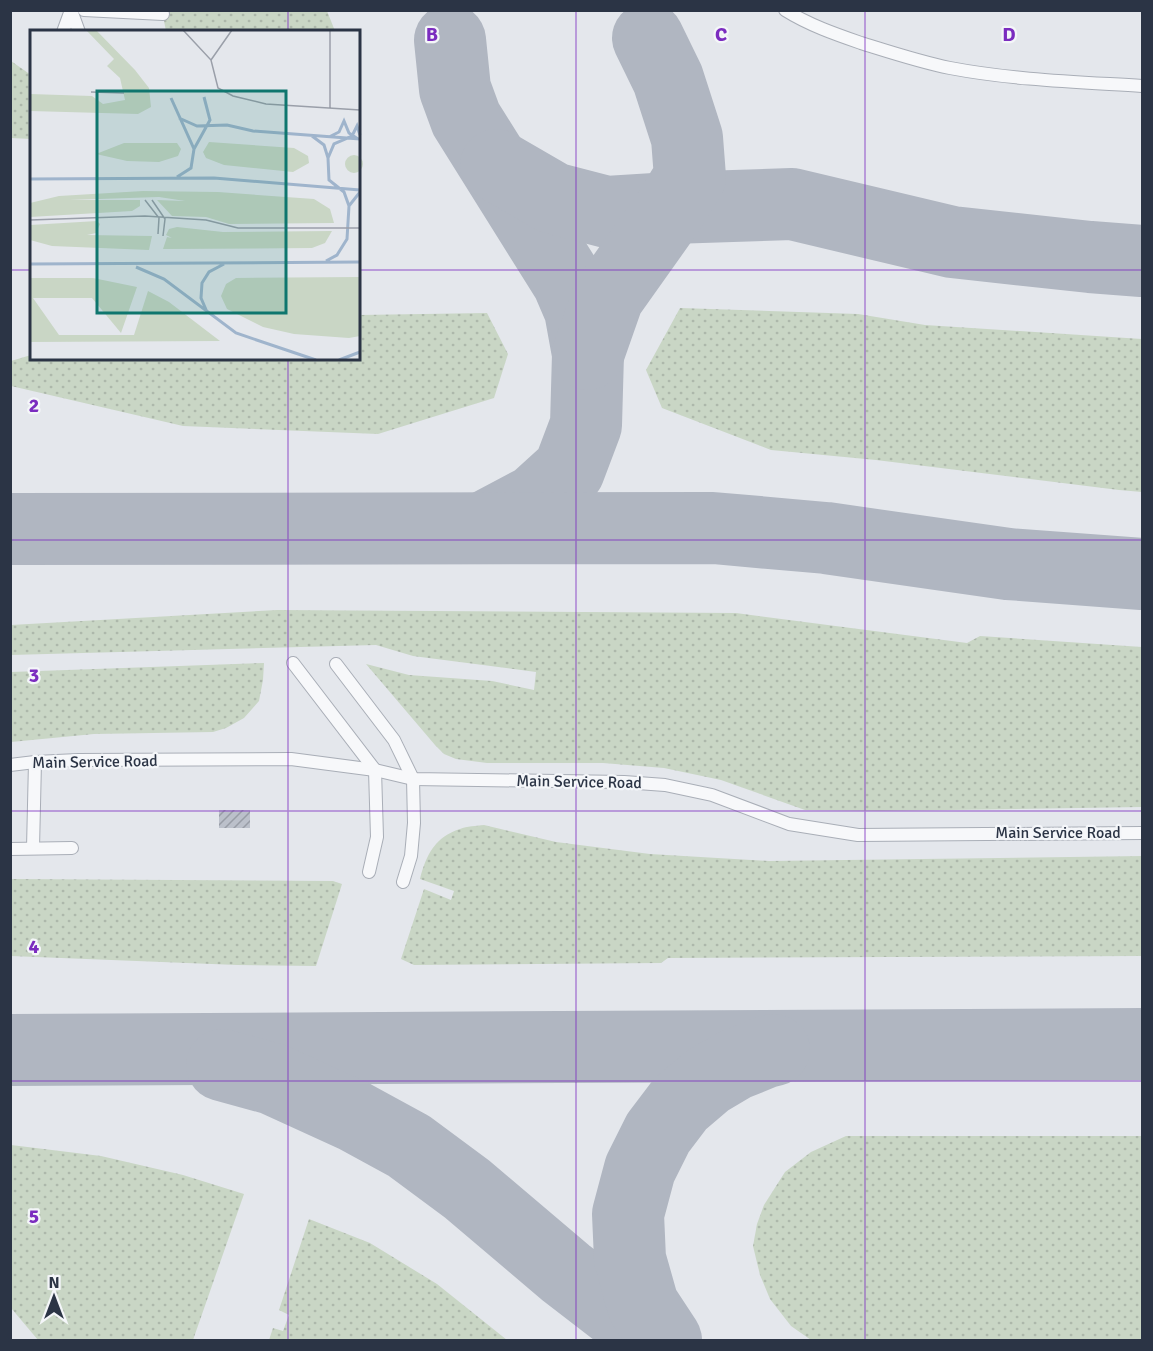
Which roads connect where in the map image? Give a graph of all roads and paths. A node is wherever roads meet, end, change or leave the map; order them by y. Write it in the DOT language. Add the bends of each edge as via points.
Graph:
graph roads {
  1 [pos="71,10"];
  2 [pos="84,10"];
  3 [pos="786,10"];
  4 [pos="163,14"];
  5 [pos="64,30"];
  6 [pos="78,30"];
  7 [pos="1143,86"];
  8 [pos="293,663"];
  9 [pos="336,664"];
  10 [pos="35,762"];
  11 [pos="10,765"];
  12 [pos="375,770"];
  13 [pos="413,779"];
  14 [pos="1143,833"];
  15 [pos="33,848"];
  16 [pos="72,848"];
  17 [pos="10,849"];
  18 [pos="369,872"];
  19 [pos="403,882"];
  1 -- 5 [label="lane"];
  1 -- 6 [label="lane"];
  2 -- 4 [label="lane"];
  3 -- 7 [label="lane" via="825,31 950,68 1026,79"];
  8 -- 12 [label="lane"];
  9 -- 13 [label="lane" via="394,740"];
  10 -- 11 [label="lane, Main Service Road"];
  10 -- 12 [label="lane, Main Service Road" via="291,759"];
  10 -- 15 [label="lane"];
  12 -- 13 [label="lane, Main Service Road"];
  12 -- 18 [label="lane" via="377,837"];
  13 -- 14 [label="lane, Main Service Road" via="665,785 712,795 789,824 858,835"];
  13 -- 19 [label="lane" via="411,856"];
  15 -- 16 [label="lane"];
  15 -- 17 [label="lane"];
}
